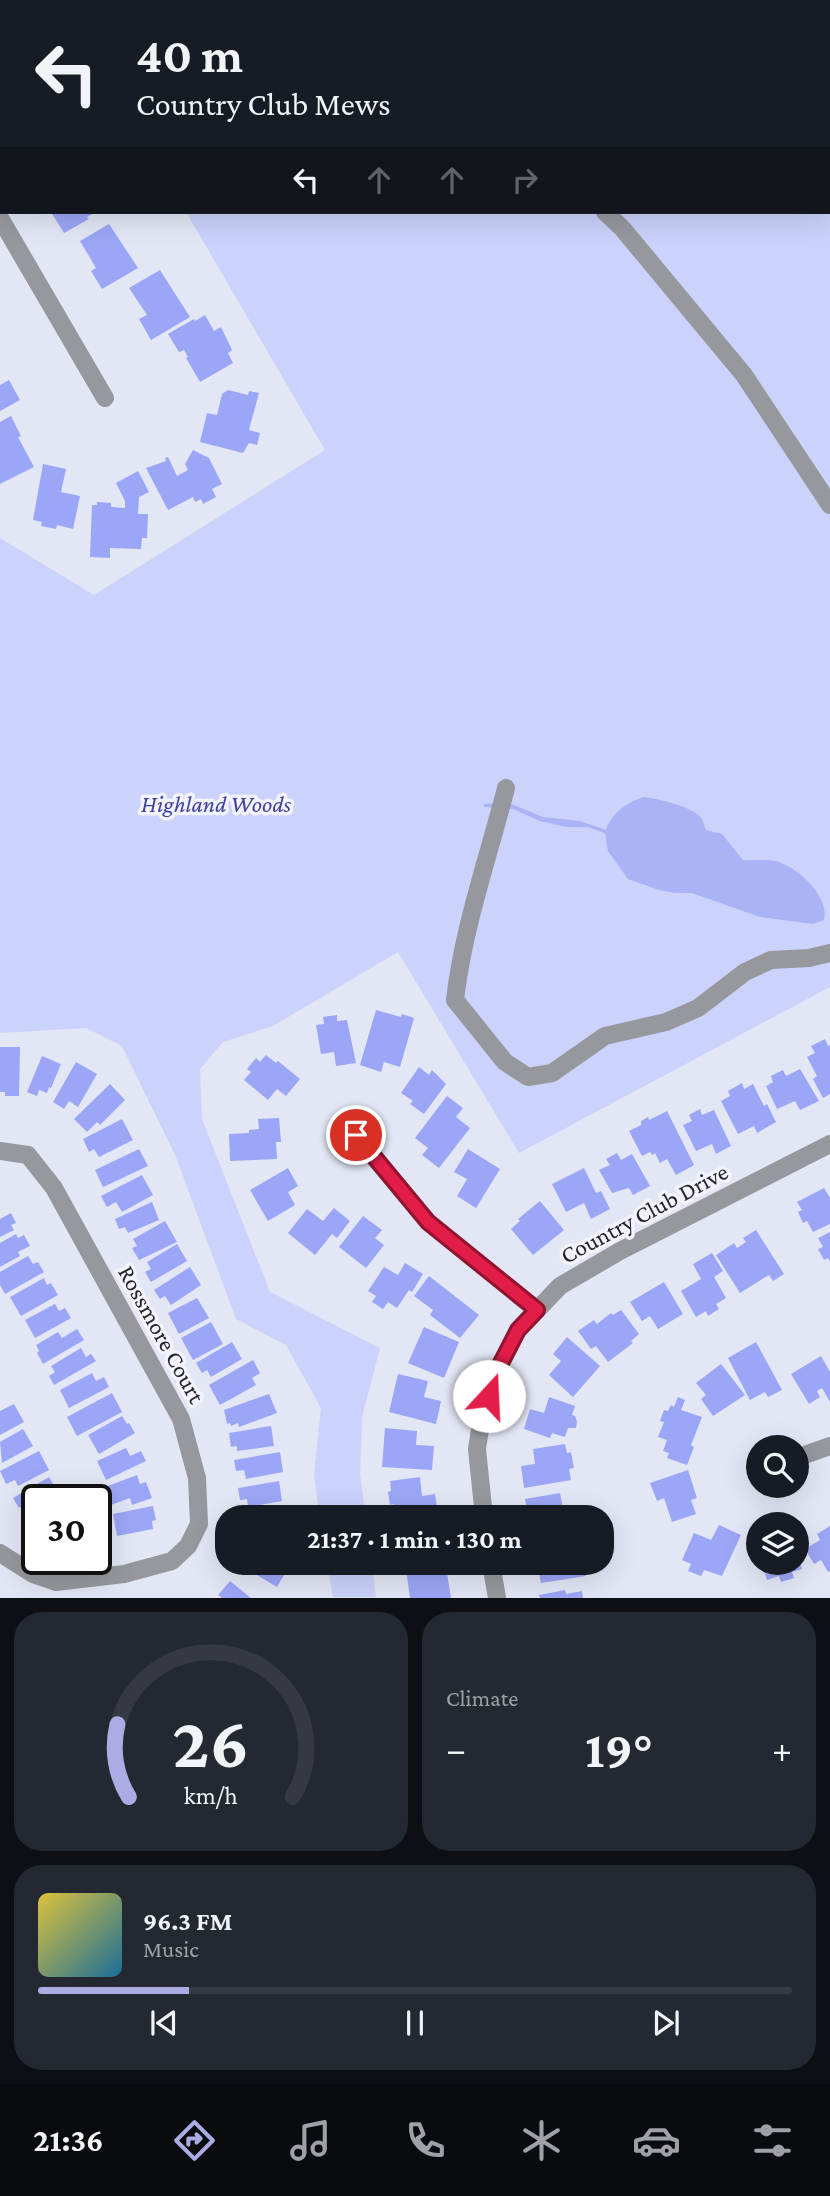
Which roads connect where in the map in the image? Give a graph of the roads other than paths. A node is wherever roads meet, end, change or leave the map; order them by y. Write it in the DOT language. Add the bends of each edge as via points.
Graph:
graph roads {
  1 [pos="606,214"];
  2 [pos="0,218"];
  3 [pos="106,398"];
  4 [pos="830,505"];
  5 [pos="506,788"];
  6 [pos="830,953"];
  7 [pos="356,1135"];
  8 [pos="830,1144"];
  9 [pos="0,1151"];
  10 [pos="537,1310"];
  11 [pos="830,1446"];
  12 [pos="809,1453"];
  13 [pos="483,1505"];
  14 [pos="0,1553"];
  15 [pos="493,1575"];
  16 [pos="497,1598"];
  1 -- 4 [label="street" via="744,375"];
  2 -- 3 [label="street"];
  5 -- 6 [label="street" via="454,1000 505,1062 528,1077 552,1073 605,1036 666,1022 698,1008 745,972 771,960"];
  7 -- 10 [label="street" via="428,1222"];
  8 -- 10 [label="street, Country Club Drive" via="620,1251 560,1286"];
  9 -- 14 [label="street, Rossmore Court" via="28,1155 54,1188 181,1419 197,1478 199,1524 188,1546 172,1561 124,1574 56,1581 33,1574"];
  10 -- 13 [label="street, Country Club Drive" via="518,1330 501,1363 481,1423 477,1449"];
  11 -- 12 [label="street"];
  15 -- 16 [label="street"];
}
